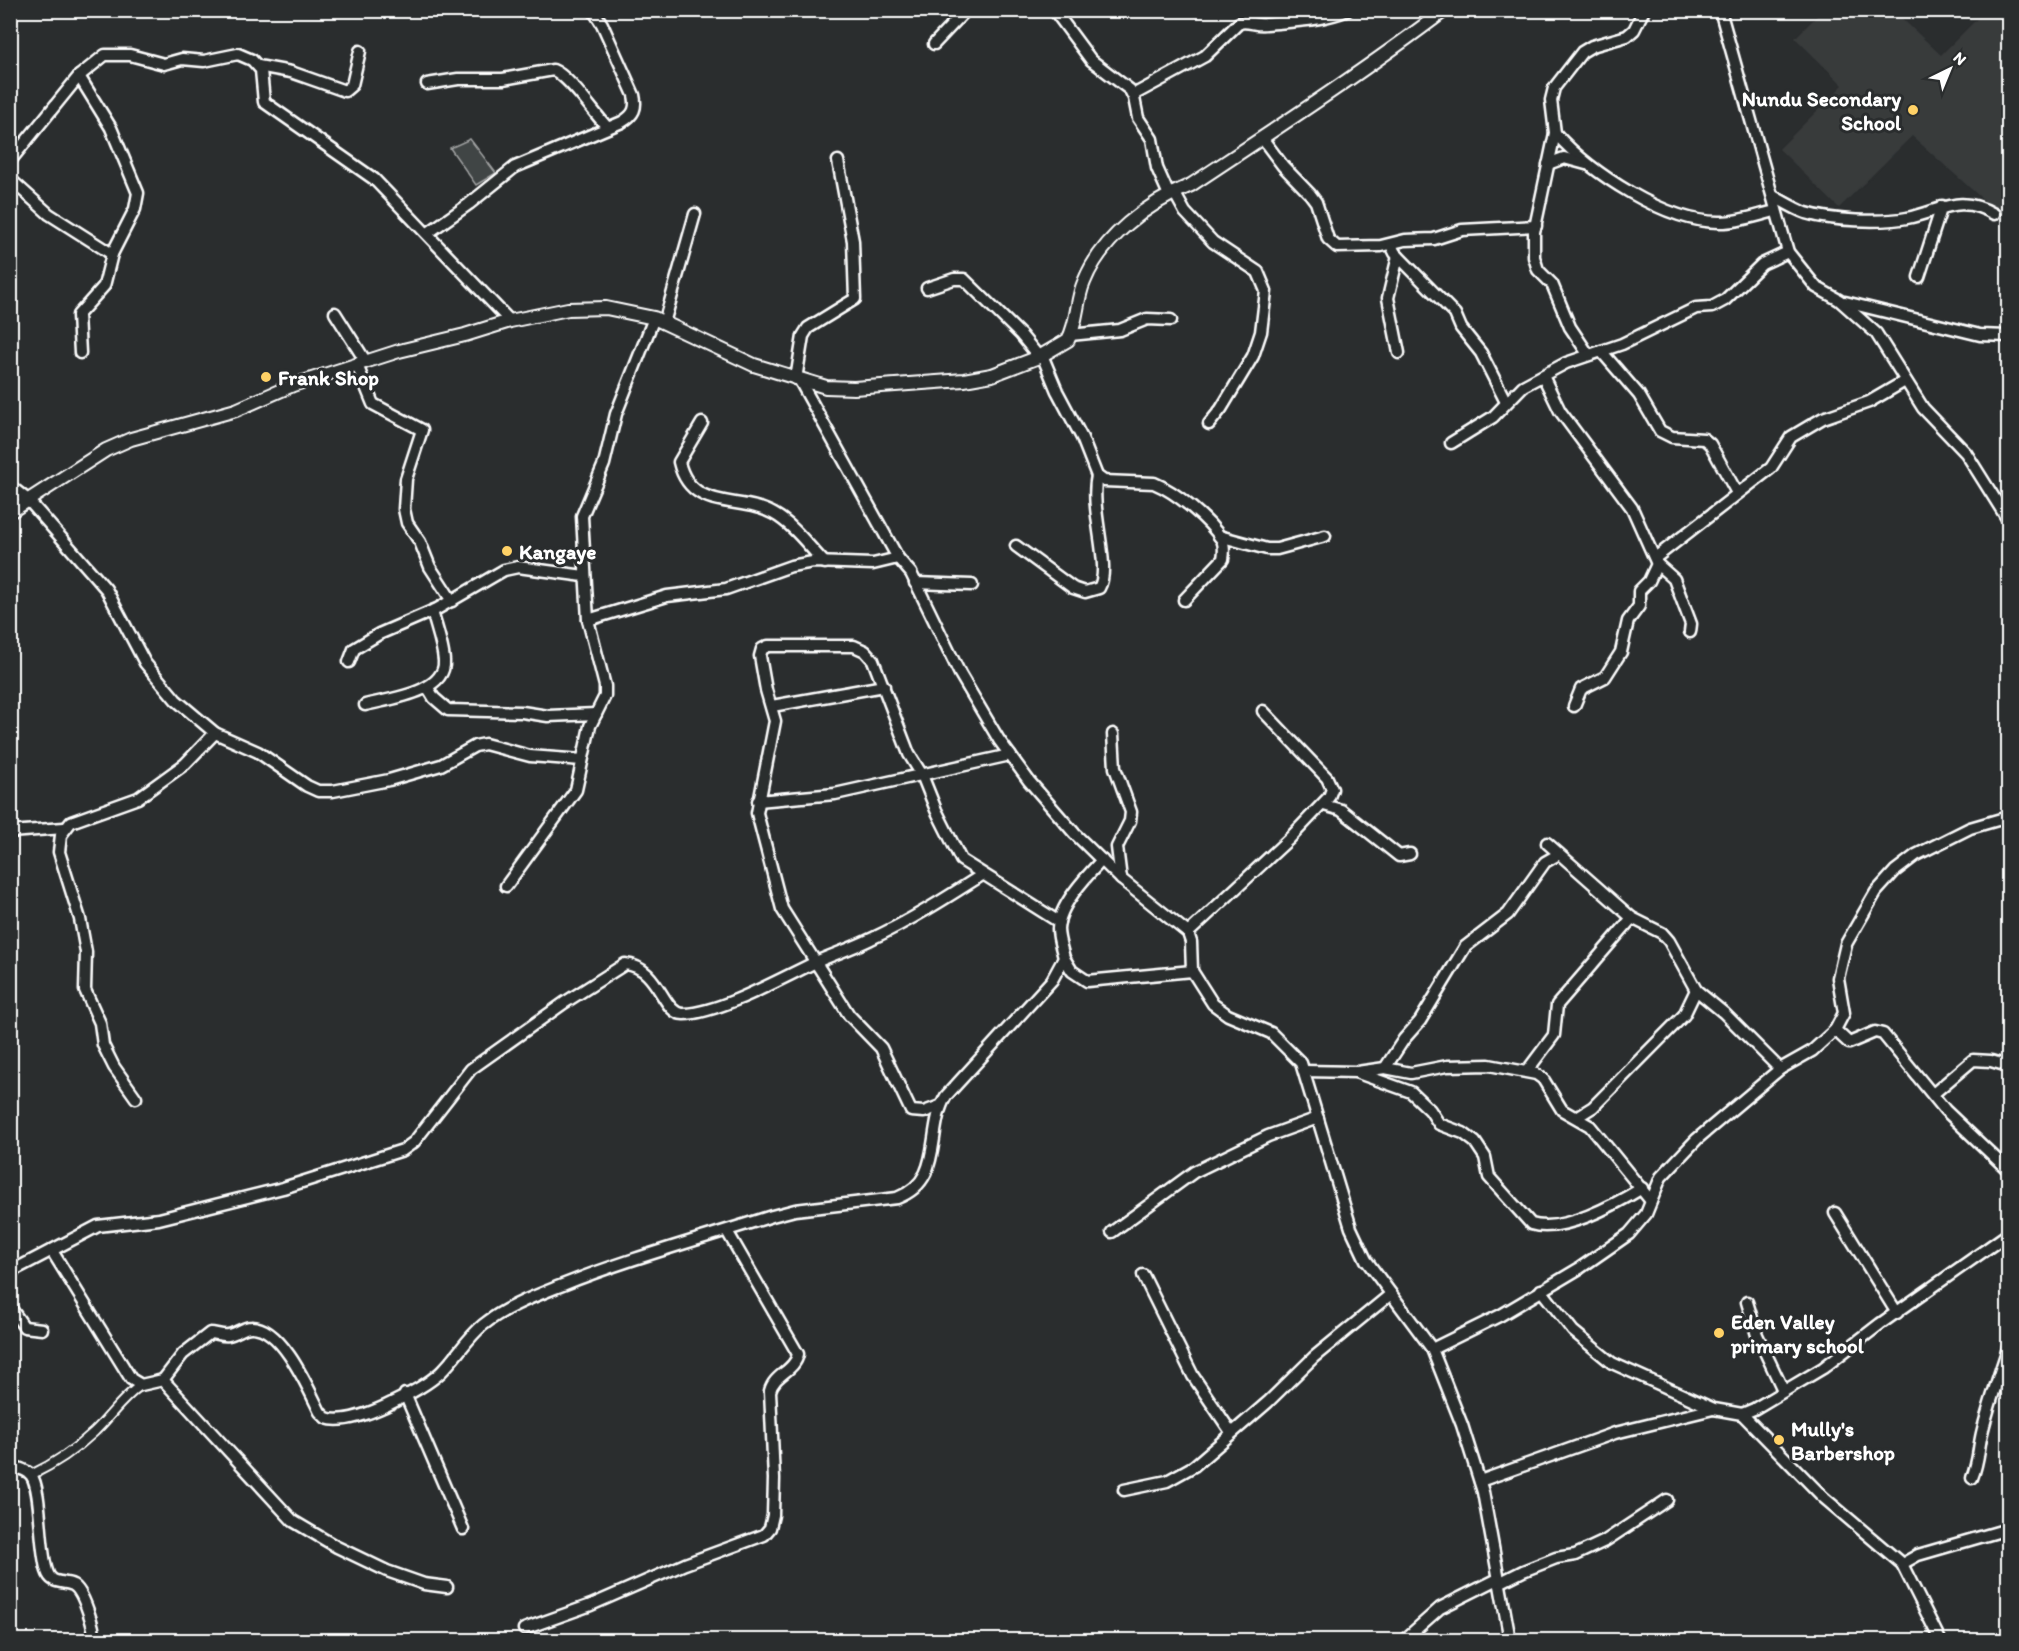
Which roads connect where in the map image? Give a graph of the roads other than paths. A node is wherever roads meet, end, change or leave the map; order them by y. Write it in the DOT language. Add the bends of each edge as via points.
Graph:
graph roads {
  1 [pos="593,10"];
  2 [pos="966,10"];
  3 [pos="1054,10"];
  4 [pos="1348,10"];
  5 [pos="1445,10"];
  6 [pos="1644,10"];
  7 [pos="1720,10"];
  8 [pos="934,44"];
  9 [pos="360,51"];
  10 [pos="258,66"];
  11 [pos="79,76"];
  12 [pos="427,84"];
  13 [pos="1132,95"];
  14 [pos="608,127"];
  15 [pos="1555,133"];
  16 [pos="1263,138"];
  17 [pos="10,161"];
  18 [pos="838,161"];
  19 [pos="1548,164"];
  20 [pos="1589,164"];
  21 [pos="10,179"];
  22 [pos="1171,194"];
  23 [pos="1773,196"];
  24 [pos="1942,206"];
  25 [pos="1775,211"];
  26 [pos="695,214"];
  27 [pos="1994,214"];
  28 [pos="1536,226"];
  29 [pos="428,233"];
  30 [pos="1391,245"];
  31 [pos="1788,252"];
  32 [pos="112,254"];
  33 [pos="1398,256"];
  34 [pos="1919,277"];
  35 [pos="927,288"];
  36 [pos="1839,300"];
  37 [pos="336,314"];
  38 [pos="659,320"];
  39 [pos="1170,320"];
  40 [pos="510,321"];
  41 [pos="1070,335"];
  42 [pos="2008,336"];
  43 [pos="1601,351"];
  44 [pos="80,353"];
  45 [pos="1399,353"];
  46 [pos="1588,354"];
  47 [pos="1041,356"];
  48 [pos="361,364"];
  49 [pos="1543,376"];
  50 [pos="798,380"];
  51 [pos="1905,381"];
  52 [pos="1506,402"];
  53 [pos="702,423"];
  54 [pos="1209,424"];
  55 [pos="1451,442"];
  56 [pos="1097,476"];
  57 [pos="10,486"];
  58 [pos="1737,493"];
  59 [pos="29,501"];
  60 [pos="10,512"];
  61 [pos="2008,520"];
  62 [pos="1219,536"];
  63 [pos="1325,536"];
  64 [pos="1016,546"];
  65 [pos="898,558"];
  66 [pos="1656,561"];
  67 [pos="825,563"];
  68 [pos="584,576"];
  69 [pos="915,583"];
  70 [pos="972,585"];
  71 [pos="1184,600"];
  72 [pos="452,601"];
  73 [pos="432,611"];
  74 [pos="588,620"];
  75 [pos="1690,632"];
  76 [pos="349,662"];
  77 [pos="884,686"];
  78 [pos="428,687"];
  79 [pos="365,705"];
  80 [pos="772,706"];
  81 [pos="1574,706"];
  82 [pos="1263,711"];
  83 [pos="596,714"];
  84 [pos="214,733"];
  85 [pos="1113,734"];
  86 [pos="1010,755"];
  87 [pos="582,760"];
  88 [pos="922,775"];
  89 [pos="758,801"];
  90 [pos="1324,805"];
  91 [pos="2008,817"];
  92 [pos="64,828"];
  93 [pos="10,832"];
  94 [pos="1547,843"];
  95 [pos="1410,854"];
  96 [pos="1558,854"];
  97 [pos="1102,860"];
  98 [pos="982,875"];
  99 [pos="1121,879"];
  100 [pos="506,886"];
  101 [pos="1632,918"];
  102 [pos="1059,922"];
  103 [pos="1188,933"];
  104 [pos="1064,958"];
  105 [pos="816,962"];
  106 [pos="1192,971"];
  107 [pos="1696,990"];
  108 [pos="1835,1030"];
  109 [pos="2008,1066"];
  110 [pos="1385,1068"];
  111 [pos="1780,1069"];
  112 [pos="1304,1071"];
  113 [pos="1527,1071"];
  114 [pos="1357,1072"];
  115 [pos="1933,1094"];
  116 [pos="135,1098"];
  117 [pos="940,1106"];
  118 [pos="1593,1107"];
  119 [pos="1576,1117"];
  120 [pos="1318,1118"];
  121 [pos="1590,1126"];
  122 [pos="2008,1170"];
  123 [pos="1642,1188"];
  124 [pos="1651,1201"];
  125 [pos="1835,1213"];
  126 [pos="727,1231"];
  127 [pos="1112,1232"];
  128 [pos="2008,1234"];
  129 [pos="52,1251"];
  130 [pos="10,1272"];
  131 [pos="1143,1275"];
  132 [pos="1541,1290"];
  133 [pos="1391,1294"];
  134 [pos="1747,1302"];
  135 [pos="10,1306"];
  136 [pos="1897,1313"];
  137 [pos="42,1329"];
  138 [pos="2008,1348"];
  139 [pos="1432,1349"];
  140 [pos="163,1380"];
  141 [pos="141,1385"];
  142 [pos="1783,1390"];
  143 [pos="405,1394"];
  144 [pos="1714,1409"];
  145 [pos="1742,1414"];
  146 [pos="1231,1432"];
  147 [pos="10,1465"];
  148 [pos="31,1474"];
  149 [pos="1972,1478"];
  150 [pos="1480,1481"];
  151 [pos="1124,1490"];
  152 [pos="1667,1500"];
  153 [pos="463,1529"];
  154 [pos="2008,1529"];
  155 [pos="1902,1564"];
  156 [pos="1499,1581"];
  157 [pos="447,1587"];
  158 [pos="524,1629"];
  159 [pos="95,1641"];
  160 [pos="1404,1641"];
  161 [pos="1510,1641"];
  162 [pos="1940,1641"];
  1 -- 14 [label="street" via="636,105 628,118"];
  2 -- 8 [label="street"];
  3 -- 13 [label="street" via="1091,60"];
  4 -- 13 [label="street" via="1298,23 1239,23 1205,56"];
  5 -- 16 [label="street" via="1392,51"];
  6 -- 15 [label="street" via="1627,36 1582,52 1562,76 1551,100"];
  7 -- 23 [label="street"];
  9 -- 10 [label="street" via="352,85 345,91 291,72"];
  10 -- 11 [label="street" via="238,54 164,64 115,54 98,58"];
  10 -- 29 [label="street" via="264,102 374,179"];
  11 -- 17 [label="street"];
  11 -- 32 [label="street" via="111,129 138,193 135,209"];
  12 -- 14 [label="street" via="503,79 554,70 569,80"];
  13 -- 22 [label="street" via="1134,110 1152,139 1157,168"];
  14 -- 29 [label="street" via="515,167"];
  15 -- 19 [label="street"];
  15 -- 20 [label="street"];
  16 -- 22 [label="street"];
  16 -- 30 [label="street" via="1316,202 1331,245"];
  18 -- 50 [label="street" via="853,241 855,299 808,328 803,336"];
  19 -- 20 [label="street" via="1564,158"];
  19 -- 28 [label="street"];
  20 -- 25 [label="street" via="1630,192 1693,219 1723,222"];
  21 -- 32 [label="street" via="49,214"];
  22 -- 41 [label="street" via="1133,219 1092,266 1083,283"];
  22 -- 54 [label="street" via="1213,242 1258,272 1266,291 1261,332 1253,357"];
  23 -- 24 [label="street" via="1806,213 1856,219 1905,218"];
  23 -- 25 [label="street"];
  24 -- 27 [label="street" via="1972,203"];
  24 -- 34 [label="street"];
  25 -- 31 [label="street"];
  26 -- 38 [label="street"];
  28 -- 30 [label="street" via="1462,230 1434,239"];
  28 -- 46 [label="street" via="1535,266 1551,284 1570,327"];
  29 -- 40 [label="street"];
  30 -- 33 [label="street"];
  31 -- 36 [label="street" via="1816,287"];
  31 -- 43 [label="street" via="1762,264 1725,300 1712,307 1696,308"];
  32 -- 44 [label="street" via="104,286 78,315"];
  33 -- 45 [label="street" via="1388,298"];
  33 -- 52 [label="street" via="1455,314"];
  35 -- 47 [label="street" via="963,279"];
  36 -- 42 [label="street" via="1980,335"];
  36 -- 51 [label="street" via="1876,333"];
  37 -- 48 [label="street"];
  38 -- 40 [label="street" via="606,308 568,309"];
  38 -- 50 [label="street" via="754,365"];
  38 -- 68 [label="street" via="616,414 604,464 582,516"];
  39 -- 41 [label="street" via="1147,319 1120,330"];
  40 -- 48 [label="street"];
  41 -- 47 [label="street"];
  43 -- 46 [label="street"];
  43 -- 58 [label="street" via="1633,387 1660,431 1672,437 1704,438 1710,444"];
  46 -- 49 [label="street"];
  47 -- 50 [label="street" via="1010,370 964,380 854,388"];
  47 -- 56 [label="street" via="1083,438"];
  48 -- 59 [label="street" via="292,385 236,410 131,439 106,450"];
  48 -- 72 [label="street" via="373,404 422,430 406,479 404,509 407,523"];
  49 -- 52 [label="street" via="1515,391"];
  49 -- 66 [label="street" via="1560,411 1632,508"];
  50 -- 65 [label="street"];
  51 -- 58 [label="street" via="1896,389 1823,418 1791,437 1771,468"];
  51 -- 61 [label="street" via="1923,408 1966,453"];
  52 -- 55 [label="street" via="1493,417"];
  53 -- 67 [label="street" via="679,462 695,488 712,501 747,505 778,516"];
  56 -- 62 [label="street" via="1104,481 1162,486 1197,512"];
  56 -- 64 [label="street" via="1094,507 1105,573 1099,588 1084,592 1073,588"];
  57 -- 59 [label="street"];
  58 -- 66 [label="street"];
  59 -- 60 [label="street"];
  59 -- 84 [label="street" via="106,589 154,677"];
  62 -- 63 [label="street" via="1267,549"];
  62 -- 71 [label="street" via="1224,546 1223,559"];
  65 -- 67 [label="street" via="873,564"];
  65 -- 69 [label="street"];
  66 -- 75 [label="street" via="1674,579"];
  66 -- 81 [label="street" via="1639,591 1639,606 1628,621 1621,652 1605,677 1581,689"];
  67 -- 74 [label="street" via="791,566 726,589 667,596"];
  68 -- 72 [label="street" via="518,567 504,570"];
  68 -- 74 [label="street"];
  69 -- 70 [label="street"];
  69 -- 86 [label="street" via="956,666"];
  72 -- 73 [label="street"];
  73 -- 76 [label="street" via="354,649"];
  73 -- 78 [label="street" via="444,662 439,678"];
  74 -- 83 [label="street" via="605,686 605,696"];
  77 -- 80 [label="street"];
  77 -- 80 [label="street" via="873,660 854,646 768,646 760,656"];
  77 -- 88 [label="street" via="909,754"];
  78 -- 79 [label="street"];
  78 -- 83 [label="street" via="442,707 455,711 548,716"];
  80 -- 89 [label="street" via="774,729"];
  82 -- 90 [label="street" via="1327,778 1332,789"];
  83 -- 87 [label="street"];
  84 -- 87 [label="street" via="258,752 318,791 389,780 441,765 485,744 530,756"];
  84 -- 92 [label="street" via="185,764 138,798 77,818"];
  85 -- 99 [label="street" via="1115,768 1131,812 1118,847"];
  86 -- 88 [label="street"];
  86 -- 97 [label="street"];
  87 -- 100 [label="street" via="576,790"];
  88 -- 89 [label="street" via="835,794"];
  88 -- 98 [label="street" via="961,860"];
  89 -- 105 [label="street" via="758,823 782,909"];
  90 -- 95 [label="street" via="1341,810 1399,856"];
  90 -- 103 [label="street"];
  91 -- 108 [label="street" via="1970,828 1916,855 1876,892 1846,944 1838,978 1844,1013"];
  92 -- 93 [label="street"];
  92 -- 116 [label="street" via="59,852 80,919 86,952 85,990 100,1023 110,1060"];
  94 -- 96 [label="street"];
  96 -- 101 [label="street"];
  96 -- 110 [label="street" via="1545,862 1508,914 1466,947"];
  97 -- 99 [label="street"];
  97 -- 102 [label="street" via="1077,888"];
  98 -- 102 [label="street"];
  98 -- 105 [label="street" via="920,914"];
  99 -- 103 [label="street"];
  101 -- 107 [label="street" via="1662,933"];
  101 -- 113 [label="street" via="1557,1005 1554,1035"];
  102 -- 104 [label="street"];
  103 -- 106 [label="street"];
  104 -- 106 [label="street" via="1072,971 1087,981"];
  104 -- 117 [label="street" via="1052,980"];
  105 -- 117 [label="street" via="849,1016 881,1048 911,1111 924,1112"];
  105 -- 129 [label="street" via="724,1003 682,1015 673,1011 644,969 625,964 471,1070 414,1142 403,1150 283,1188 159,1219 98,1226"];
  106 -- 112 [label="street" via="1213,1004 1228,1016 1271,1032 1286,1045"];
  107 -- 111 [label="street"];
  107 -- 118 [label="street" via="1684,1015"];
  108 -- 111 [label="street" via="1812,1051"];
  108 -- 115 [label="street" via="1849,1044 1875,1032 1883,1035"];
  109 -- 115 [label="street" via="1973,1060"];
  110 -- 113 [label="street" via="1411,1073 1447,1066 1489,1065"];
  110 -- 114 [label="street"];
  111 -- 124 [label="street" via="1697,1139 1661,1178"];
  112 -- 114 [label="street"];
  112 -- 120 [label="street"];
  113 -- 119 [label="street" via="1543,1079 1562,1110"];
  114 -- 123 [label="street" via="1411,1092 1439,1124 1475,1142 1485,1157 1489,1177 1538,1227 1591,1215"];
  115 -- 122 [label="street"];
  117 -- 126 [label="street" via="930,1162 910,1193 897,1198 795,1210"];
  118 -- 119 [label="street"];
  118 -- 121 [label="street"];
  119 -- 121 [label="street"];
  120 -- 127 [label="street" via="1269,1136 1194,1172"];
  120 -- 133 [label="street" via="1352,1228 1366,1260"];
  121 -- 123 [label="street"];
  123 -- 124 [label="street"];
  124 -- 132 [label="street" via="1646,1214 1629,1234"];
  125 -- 136 [label="street"];
  126 -- 143 [label="street" via="625,1261 534,1296 484,1324 441,1372"];
  126 -- 158 [label="street" via="798,1354 795,1364 773,1382 770,1391 774,1479 770,1528 742,1544 685,1563 591,1605"];
  128 -- 136 [label="street"];
  129 -- 130 [label="street"];
  129 -- 141 [label="street" via="131,1379"];
  131 -- 146 [label="street" via="1188,1366"];
  132 -- 139 [label="street" via="1501,1316"];
  132 -- 144 [label="street" via="1573,1331 1612,1363"];
  133 -- 139 [label="street"];
  133 -- 146 [label="street"];
  134 -- 142 [label="street" via="1757,1335"];
  135 -- 137 [label="street" via="24,1327"];
  136 -- 142 [label="street" via="1823,1368"];
  138 -- 149 [label="street"];
  139 -- 150 [label="street"];
  140 -- 141 [label="street"];
  140 -- 143 [label="street" via="202,1337 210,1333 231,1335 252,1327 263,1330 291,1356 326,1418 358,1417"];
  140 -- 157 [label="street" via="293,1521 387,1571 424,1584"];
  141 -- 148 [label="street" via="54,1465"];
  142 -- 145 [label="street"];
  143 -- 153 [label="street"];
  144 -- 145 [label="street"];
  144 -- 150 [label="street" via="1615,1433"];
  145 -- 155 [label="street" via="1830,1504"];
  146 -- 151 [label="street" via="1194,1466 1167,1480"];
  147 -- 148 [label="street"];
  148 -- 159 [label="street" via="38,1488 38,1517 49,1577 55,1582 72,1584 78,1590"];
  150 -- 156 [label="street"];
  152 -- 156 [label="street" via="1605,1541"];
  154 -- 155 [label="street" via="1918,1554"];
  155 -- 162 [label="street"];
  156 -- 160 [label="street" via="1440,1608"];
  156 -- 161 [label="street"];
}
